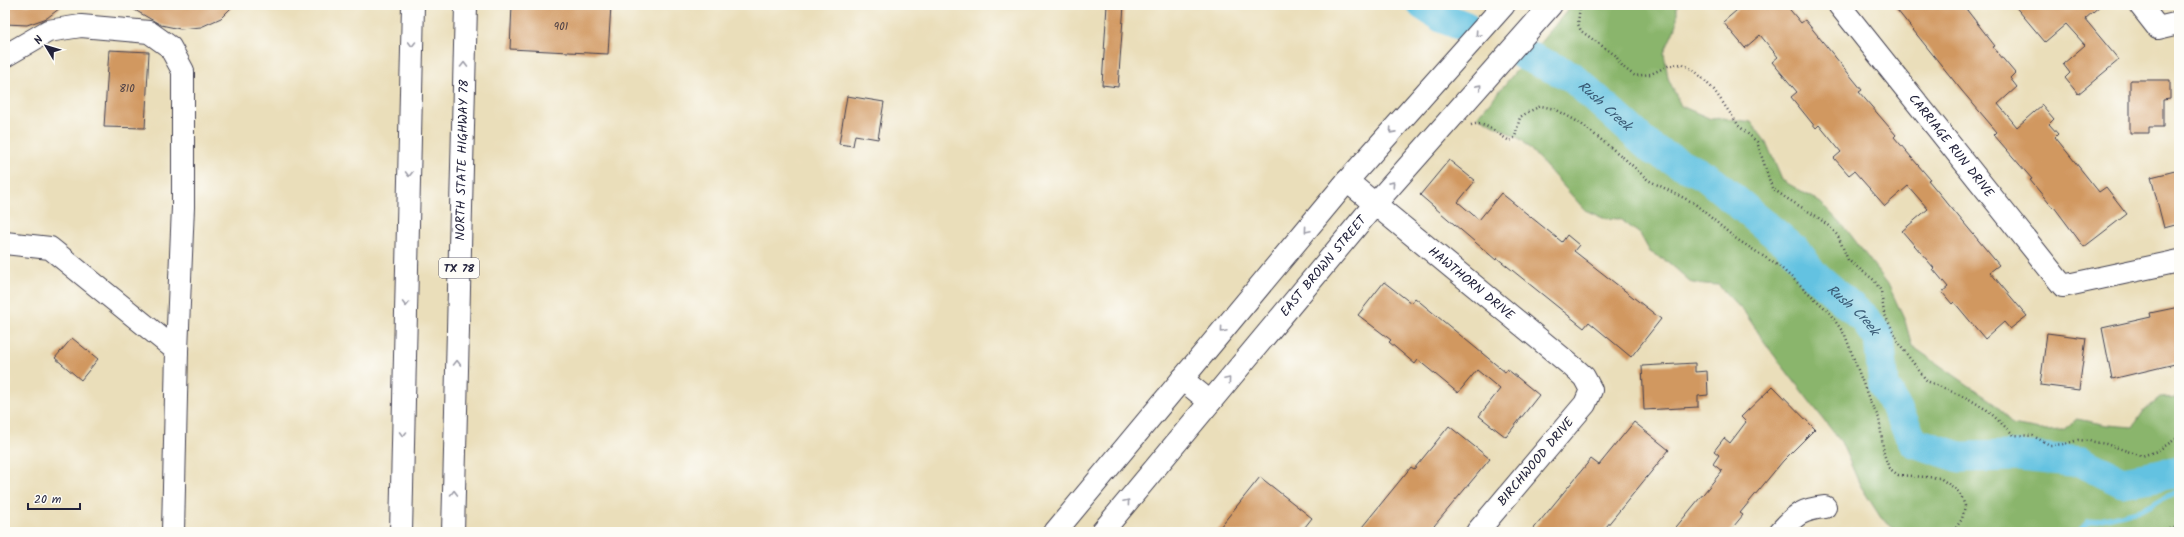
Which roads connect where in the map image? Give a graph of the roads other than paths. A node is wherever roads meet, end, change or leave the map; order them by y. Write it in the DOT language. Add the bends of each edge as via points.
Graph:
graph roads {
  1 [pos="413,5"];
  2 [pos="466,5"];
  3 [pos="1504,5"];
  4 [pos="1551,5"];
  5 [pos="1839,5"];
  6 [pos="2140,5"];
  7 [pos="2179,23"];
  8 [pos="5,56"];
  9 [pos="1347,181"];
  10 [pos="1375,204"];
  11 [pos="5,243"];
  12 [pos="2179,261"];
  13 [pos="177,351"];
  14 [pos="1182,379"];
  15 [pos="1591,390"];
  16 [pos="1210,402"];
  17 [pos="1825,507"];
  18 [pos="173,532"];
  19 [pos="401,532"];
  20 [pos="453,532"];
  21 [pos="1055,532"];
  22 [pos="1102,532"];
  23 [pos="1477,532"];
  24 [pos="1780,532"];
  1 -- 19 [label="main road, one-way"];
  20 -- 2 [label="main road, NORTH STATE HIGHWAY 78 / TX 78, one-way"];
  3 -- 9 [label="main road, one-way"];
  10 -- 4 [label="main road, EAST BROWN STREET, one-way"];
  5 -- 12 [label="main road, CARRIAGE RUN DRIVE" via="2063,286"];
  6 -- 7 [label="main road" via="2158,28"];
  8 -- 13 [label="main road" via="48,31 81,26 149,32 170,47 183,71 183,207"];
  9 -- 10 [label="main road, HAWTHORN DRIVE"];
  9 -- 14 [label="main road, one-way"];
  10 -- 15 [label="main road, HAWTHORN DRIVE" via="1573,367 1584,377"];
  16 -- 10 [label="main road, EAST BROWN STREET, one-way"];
  11 -- 13 [label="main road" via="50,248"];
  13 -- 18 [label="main road"];
  14 -- 16 [label="main road"];
  14 -- 21 [label="main road"];
  15 -- 23 [label="main road, BIRCHWOOD DRIVE" via="1585,404"];
  22 -- 16 [label="main road, EAST BROWN STREET, one-way"];
  17 -- 24 [label="main road" via="1808,508"];
}
